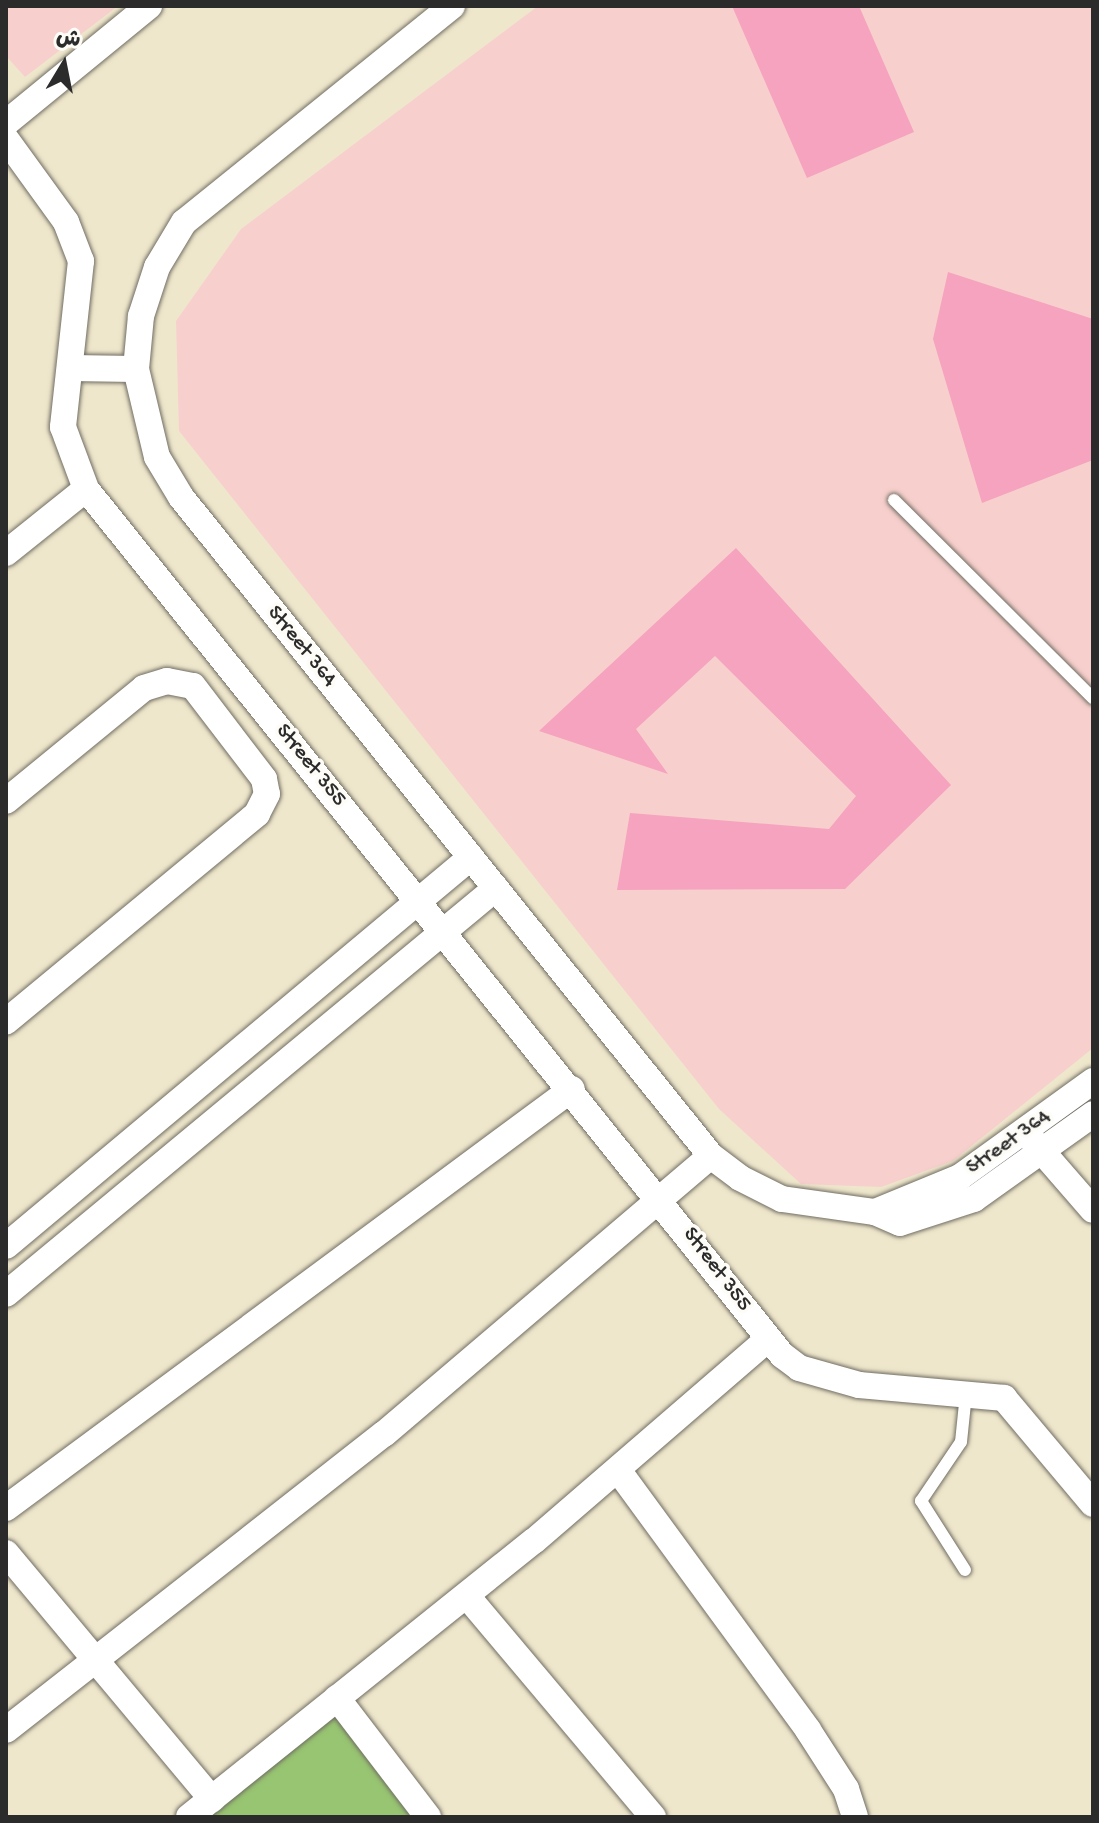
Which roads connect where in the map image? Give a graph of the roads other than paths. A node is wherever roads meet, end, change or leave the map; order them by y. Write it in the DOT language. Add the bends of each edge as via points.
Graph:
graph roads {
  1 [pos="149,6"];
  2 [pos="452,6"];
  3 [pos="6,123"];
  4 [pos="6,139"];
  5 [pos="70,368"];
  6 [pos="136,369"];
  7 [pos="86,489"];
  8 [pos="894,500"];
  9 [pos="6,553"];
  10 [pos="1093,698"];
  11 [pos="6,801"];
  12 [pos="471,857"];
  13 [pos="496,888"];
  14 [pos="419,900"];
  15 [pos="444,931"];
  16 [pos="6,1022"];
  17 [pos="1093,1081"];
  18 [pos="572,1089"];
  19 [pos="1093,1114"];
  20 [pos="1025,1132"];
  21 [pos="1044,1154"];
  22 [pos="711,1156"];
  23 [pos="662,1199"];
  24 [pos="1093,1210"];
  25 [pos="875,1212"];
  26 [pos="6,1246"];
  27 [pos="6,1294"];
  28 [pos="767,1340"];
  29 [pos="966,1394"];
  30 [pos="618,1470"];
  31 [pos="1093,1504"];
  32 [pos="6,1508"];
  33 [pos="6,1553"];
  34 [pos="965,1570"];
  35 [pos="467,1596"];
  36 [pos="96,1660"];
  37 [pos="337,1698"];
  38 [pos="6,1730"];
  39 [pos="212,1799"];
  40 [pos="189,1817"];
  41 [pos="428,1817"];
  42 [pos="653,1817"];
  43 [pos="855,1817"];
  1 -- 3 [label="street"];
  2 -- 6 [label="street, Street 364" via="221,185 184,222 157,267 141,316"];
  4 -- 5 [label="street, Street 355" via="76,240 81,282"];
  5 -- 6 [label="street"];
  5 -- 7 [label="street, Street 355" via="63,427"];
  6 -- 12 [label="street, Street 364" via="142,414 181,497"];
  7 -- 9 [label="street"];
  7 -- 14 [label="street, Street 355"];
  8 -- 10 [label="lane"];
  11 -- 16 [label="street" via="144,688 167,681 193,686 264,779 267,794 257,814"];
  12 -- 13 [label="street, Street 364"];
  12 -- 14 [label="street"];
  13 -- 15 [label="street"];
  13 -- 22 [label="street, Street 364"];
  14 -- 15 [label="street, Street 355"];
  14 -- 26 [label="street"];
  15 -- 18 [label="street, Street 355"];
  15 -- 27 [label="street"];
  17 -- 20 [label="street, Street 364"];
  18 -- 23 [label="street, Street 355"];
  18 -- 32 [label="street"];
  19 -- 21 [label="street, Street 364"];
  20 -- 21 [label="street"];
  20 -- 25 [label="street, Street 364" via="960,1177"];
  21 -- 24 [label="street"];
  21 -- 25 [label="street, Street 364" via="974,1199 900,1223"];
  22 -- 23 [label="street"];
  22 -- 25 [label="street, Street 364" via="782,1199"];
  23 -- 28 [label="street, Street 355"];
  23 -- 36 [label="street" via="384,1434"];
  28 -- 29 [label="street, Street 355" via="799,1368 829,1379"];
  28 -- 30 [label="street"];
  29 -- 31 [label="street, Street 355" via="1004,1398"];
  29 -- 34 [label="lane" via="961,1442 921,1501"];
  30 -- 35 [label="street"];
  30 -- 43 [label="street" via="825,1755"];
  33 -- 36 [label="street"];
  35 -- 37 [label="street"];
  35 -- 42 [label="street"];
  36 -- 38 [label="street"];
  36 -- 39 [label="street"];
  37 -- 39 [label="street"];
  37 -- 41 [label="street"];
  39 -- 40 [label="street"];
}
